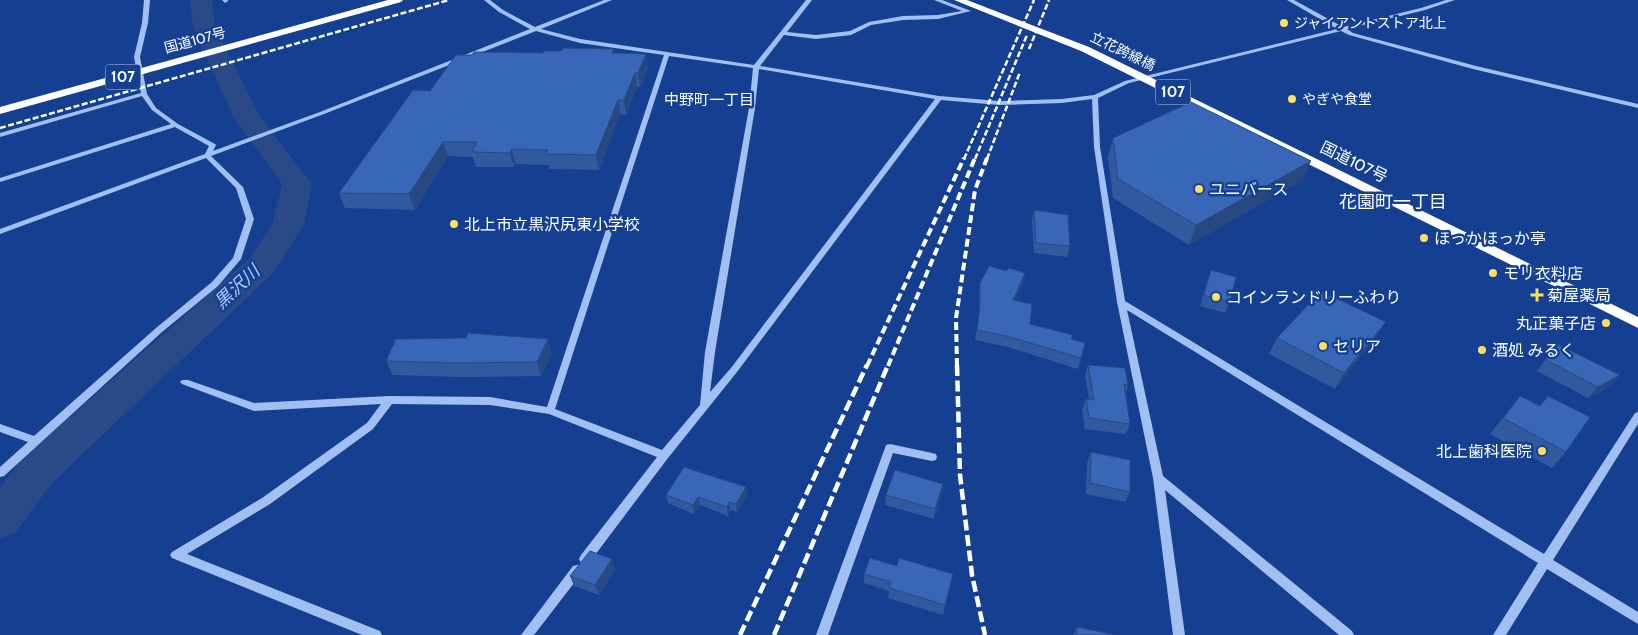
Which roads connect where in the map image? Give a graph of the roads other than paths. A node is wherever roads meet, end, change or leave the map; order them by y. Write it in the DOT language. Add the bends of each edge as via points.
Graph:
graph roads {
  1 [pos="147,0"];
  2 [pos="398,0"];
  3 [pos="487,0"];
  4 [pos="609,0"];
  5 [pos="809,0"];
  6 [pos="937,0"];
  7 [pos="959,0"];
  8 [pos="1290,0"];
  9 [pos="1452,0"];
  10 [pos="1340,28"];
  11 [pos="535,29"];
  12 [pos="783,33"];
  13 [pos="667,54"];
  14 [pos="756,67"];
  15 [pos="144,94"];
  16 [pos="1095,97"];
  17 [pos="939,98"];
  18 [pos="1638,106"];
  19 [pos="5,109"];
  20 [pos="176,124"];
  21 [pos="0,135"];
  22 [pos="1296,153"];
  23 [pos="207,156"];
  24 [pos="0,180"];
  25 [pos="0,232"];
  26 [pos="1121,302"];
  27 [pos="1638,323"];
  28 [pos="186,382"];
  29 [pos="388,400"];
  30 [pos="704,406"];
  31 [pos="550,411"];
  32 [pos="1638,416"];
  33 [pos="0,428"];
  34 [pos="36,441"];
  35 [pos="664,455"];
  36 [pos="932,457"];
  37 [pos="0,473"];
  38 [pos="1158,478"];
  39 [pos="1547,562"];
  40 [pos="1638,618"];
  41 [pos="376,635"];
  42 [pos="527,635"];
  43 [pos="822,635"];
  44 [pos="1178,635"];
  45 [pos="1348,635"];
  46 [pos="1499,635"];
  1 -- 15 [label="street" via="138,57"];
  2 -- 19 [label="highway, 国道107号 / 107"];
  3 -- 11 [label="street"];
  4 -- 11 [label="street"];
  5 -- 12 [label="street"];
  6 -- 12 [label="street" via="968,11 869,24 851,33 816,37"];
  7 -- 22 [label="highway, 立花跨線橋 / 107" via="1085,48"];
  8 -- 10 [label="street"];
  9 -- 10 [label="street"];
  10 -- 16 [label="street" via="1127,82"];
  10 -- 18 [label="street" via="1351,34 1475,68"];
  11 -- 13 [label="street" via="580,41"];
  11 -- 23 [label="street"];
  12 -- 14 [label="street"];
  13 -- 14 [label="street"];
  13 -- 31 [label="street"];
  14 -- 17 [label="street"];
  14 -- 30 [label="street"];
  15 -- 20 [label="street" via="154,109"];
  15 -- 21 [label="street"];
  16 -- 17 [label="street" via="1007,103"];
  16 -- 26 [label="street" via="1097,147"];
  17 -- 30 [label="street"];
  20 -- 23 [label="street" via="213,145"];
  20 -- 24 [label="street"];
  22 -- 27 [label="highway, 国道107号 / 107"];
  23 -- 25 [label="street"];
  23 -- 34 [label="street" via="239,187 250,219 237,258 215,284"];
  26 -- 38 [label="street"];
  26 -- 39 [label="street"];
  28 -- 29 [label="street" via="254,407"];
  29 -- 31 [label="street" via="490,401"];
  29 -- 41 [label="street" via="370,426 266,501 176,555"];
  30 -- 35 [label="street"];
  31 -- 35 [label="street"];
  32 -- 39 [label="street"];
  33 -- 34 [label="street"];
  34 -- 37 [label="street"];
  35 -- 42 [label="street"];
  36 -- 43 [label="street" via="890,448"];
  38 -- 44 [label="street"];
  38 -- 45 [label="street"];
  39 -- 40 [label="street"];
  39 -- 46 [label="street"];
}
